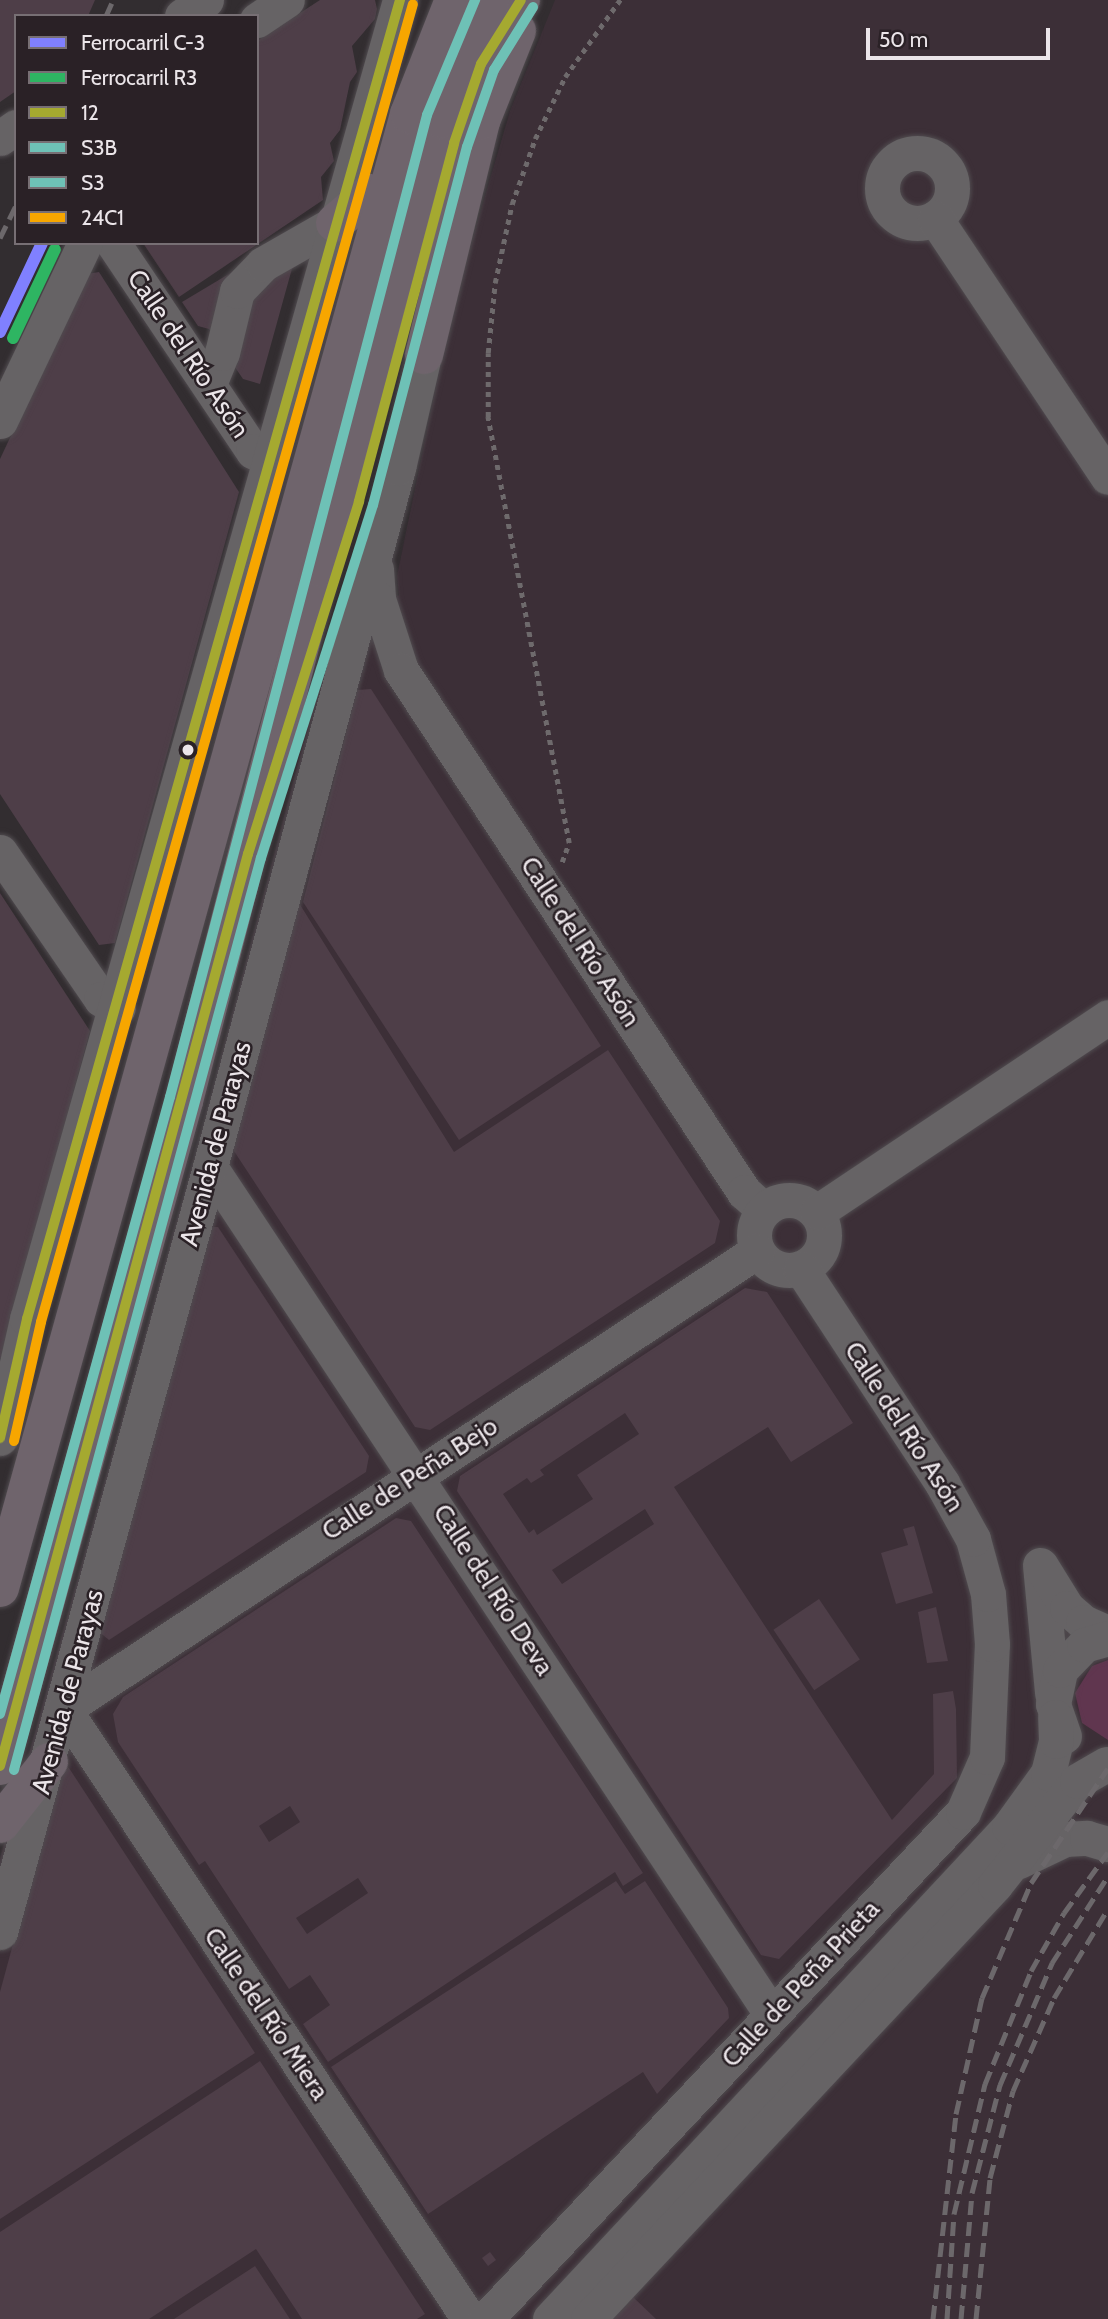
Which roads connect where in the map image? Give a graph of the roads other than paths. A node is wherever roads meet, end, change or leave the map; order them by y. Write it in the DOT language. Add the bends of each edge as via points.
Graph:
graph roads {
  1 [pos="206,0"];
  2 [pos="287,0"];
  3 [pos="400,0"];
  4 [pos="429,0"];
  5 [pos="454,0"];
  6 [pos="490,0"];
  7 [pos="521,0"];
  8 [pos="531,0"];
  9 [pos="185,14"];
  10 [pos="259,19"];
  11 [pos="370,193"];
  12 [pos="935,218"];
  13 [pos="335,223"];
  14 [pos="84,245"];
  15 [pos="114,245"];
  16 [pos="424,355"];
  17 [pos="210,382"];
  18 [pos="0,421"];
  19 [pos="263,475"];
  20 [pos="1108,477"];
  21 [pos="271,542"];
  22 [pos="375,552"];
  23 [pos="342,664"];
  24 [pos="401,670"];
  25 [pos="206,842"];
  26 [pos="0,852"];
  27 [pos="248,854"];
  28 [pos="118,1008"];
  29 [pos="1108,1017"];
  30 [pos="210,1167"];
  31 [pos="764,1210"];
  32 [pos="817,1212"];
  33 [pos="757,1251"];
  34 [pos="801,1268"];
  35 [pos="0,1438"];
  36 [pos="417,1474"];
  37 [pos="0,1588"];
  38 [pos="988,1594"];
  39 [pos="1108,1635"];
  40 [pos="64,1709"];
  41 [pos="1054,1711"];
  42 [pos="49,1762"];
  43 [pos="1107,1764"];
  44 [pos="0,1766"];
  45 [pos="0,1824"];
  46 [pos="1108,1844"];
  47 [pos="1011,1867"];
  48 [pos="0,1932"];
  49 [pos="772,2015"];
  50 [pos="469,2319"];
  51 [pos="486,2319"];
  52 [pos="550,2319"];
  53 [pos="588,2319"];
  1 -- 9 [label="street"];
  2 -- 10 [label="street"];
  3 -- 13 [label="street"];
  4 -- 11 [label="highway" via="398,85"];
  5 -- 25 [label="highway" via="409,114"];
  6 -- 27 [label="highway" via="441,119"];
  7 -- 27 [label="highway" via="481,64 454,143 359,501"];
  8 -- 16 [label="highway" via="481,121"];
  11 -- 13 [label="highway"];
  11 -- 21 [label="highway"];
  12 -- 20 [label="street"];
  13 -- 17 [label="street" via="263,264 237,291"];
  13 -- 19 [label="street"];
  14 -- 18 [label="street"];
  15 -- 17 [label="street, Calle del Río Asón"];
  16 -- 22 [label="street, Avenida de Parayas"];
  17 -- 19 [label="street, Calle del Río Asón"];
  19 -- 21 [label="street"];
  19 -- 28 [label="street"];
  21 -- 25 [label="highway" via="243,643"];
  22 -- 23 [label="street, Avenida de Parayas"];
  22 -- 24 [label="street, Calle del Río Asón" via="377,599"];
  23 -- 24 [label="street" via="373,654"];
  23 -- 30 [label="street, Avenida de Parayas"];
  24 -- 31 [label="street, Calle del Río Asón" via="744,1192"];
  25 -- 37 [label="highway"];
  26 -- 28 [label="street" via="101,999"];
  27 -- 44 [label="highway"];
  28 -- 35 [label="street" via="27,1319"];
  29 -- 32 [label="street"];
  30 -- 36 [label="street, Calle del Río Deva"];
  30 -- 40 [label="street, Avenida de Parayas"];
  31 -- 32 [label="street" via="781,1200 795,1200"];
  31 -- 33 [label="street" via="755,1227"];
  32 -- 34 [label="street" via="824,1242 811,1263"];
  33 -- 34 [label="street" via="780,1269"];
  33 -- 36 [label="street, Calle de Peña Bejo"];
  34 -- 38 [label="street, Calle del Río Asón" via="957,1509 973,1539"];
  36 -- 40 [label="street, Calle de Peña Bejo"];
  36 -- 49 [label="street, Calle del Río Deva"];
  38 -- 49 [label="street, Calle de Peña Prieta" via="992,1696 987,1757 978,1785 963,1812"];
  39 -- 41 [label="street" via="1084,1645 1060,1670"];
  39 -- 41 [label="street" via="1067,1608 1040,1565"];
  40 -- 42 [label="street, Avenida de Parayas"];
  40 -- 50 [label="street, Calle del Río Miera"];
  41 -- 43 [label="street" via="1074,1748"];
  41 -- 52 [label="street, Calle de Peña Prieta" via="1056,1741 1048,1773 1009,1827"];
  42 -- 45 [label="highway"];
  42 -- 48 [label="street, Avenida de Parayas"];
  43 -- 47 [label="street" via="1077,1781"];
  46 -- 47 [label="street" via="1087,1838 1065,1839"];
  47 -- 53 [label="street"];
  49 -- 51 [label="street, Calle de Peña Prieta"];
}
